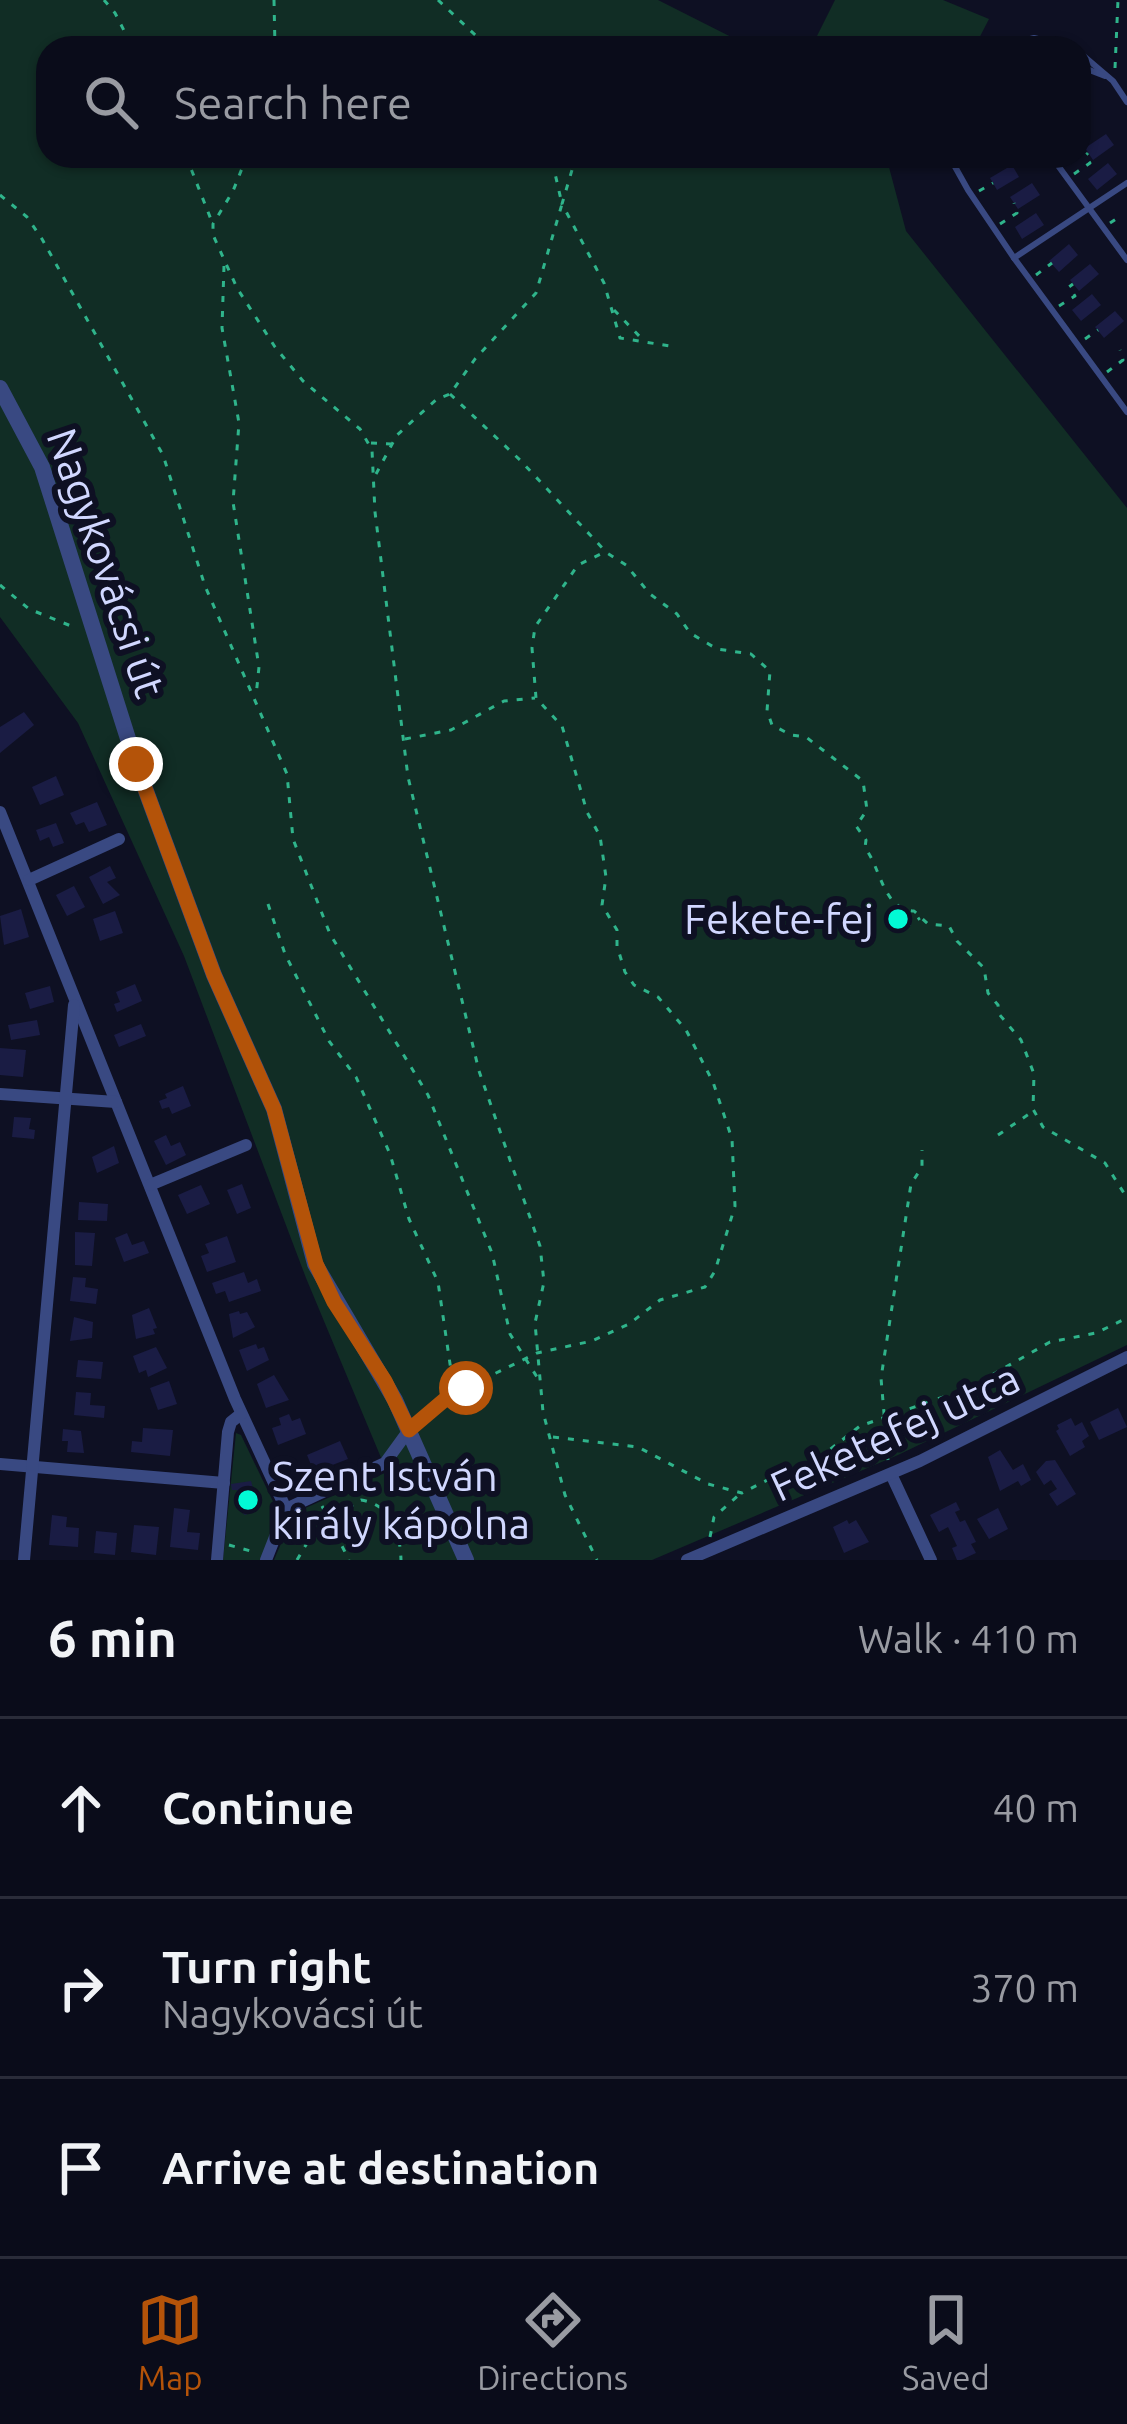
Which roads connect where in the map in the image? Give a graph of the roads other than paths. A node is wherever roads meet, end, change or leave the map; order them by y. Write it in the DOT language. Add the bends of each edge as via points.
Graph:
graph roads {
  1 [pos="1091,63"];
  2 [pos="1091,71"];
  3 [pos="1113,81"];
  4 [pos="1127,102"];
  5 [pos="957,168"];
  6 [pos="1060,168"];
  7 [pos="1127,183"];
  8 [pos="1090,209"];
  9 [pos="1014,257"];
  10 [pos="1127,260"];
  11 [pos="0,388"];
  12 [pos="1126,407"];
  13 [pos="0,812"];
  14 [pos="119,839"];
  15 [pos="28,880"];
  16 [pos="74,998"];
  17 [pos="0,1094"];
  18 [pos="66,1099"];
  19 [pos="116,1102"];
  20 [pos="246,1145"];
  21 [pos="150,1185"];
  22 [pos="1127,1357"];
  23 [pos="242,1414"];
  24 [pos="409,1430"];
  25 [pos="0,1464"];
  26 [pos="33,1468"];
  27 [pos="891,1474"];
  28 [pos="224,1484"];
  29 [pos="286,1509"];
  30 [pos="24,1560"];
  31 [pos="217,1560"];
  32 [pos="266,1560"];
  33 [pos="466,1560"];
  34 [pos="687,1560"];
  35 [pos="931,1560"];
  1 -- 3 [label="lane"];
  2 -- 3 [label="lane"];
  3 -- 4 [label="lane"];
  5 -- 9 [label="lane"];
  6 -- 8 [label="lane"];
  7 -- 8 [label="lane"];
  8 -- 9 [label="lane"];
  8 -- 10 [label="lane"];
  9 -- 12 [label="lane"];
  11 -- 24 [label="street, Nagykovácsi út" via="42,467 136,764 274,1109 316,1264"];
  13 -- 15 [label="street"];
  14 -- 15 [label="street"];
  15 -- 16 [label="street"];
  16 -- 18 [label="street"];
  16 -- 19 [label="street"];
  17 -- 18 [label="street"];
  18 -- 19 [label="street"];
  18 -- 26 [label="street"];
  19 -- 21 [label="street"];
  20 -- 21 [label="street"];
  21 -- 23 [label="street"];
  22 -- 27 [label="street, Feketefej utca"];
  23 -- 28 [label="street" via="231,1422"];
  23 -- 29 [label="street"];
  24 -- 29 [label="street" via="385,1463"];
  24 -- 33 [label="street, Nagykovácsi út"];
  25 -- 26 [label="street"];
  26 -- 28 [label="street"];
  26 -- 30 [label="street"];
  27 -- 34 [label="street, Feketefej utca"];
  27 -- 35 [label="street"];
  28 -- 31 [label="street"];
  29 -- 32 [label="street"];
}
